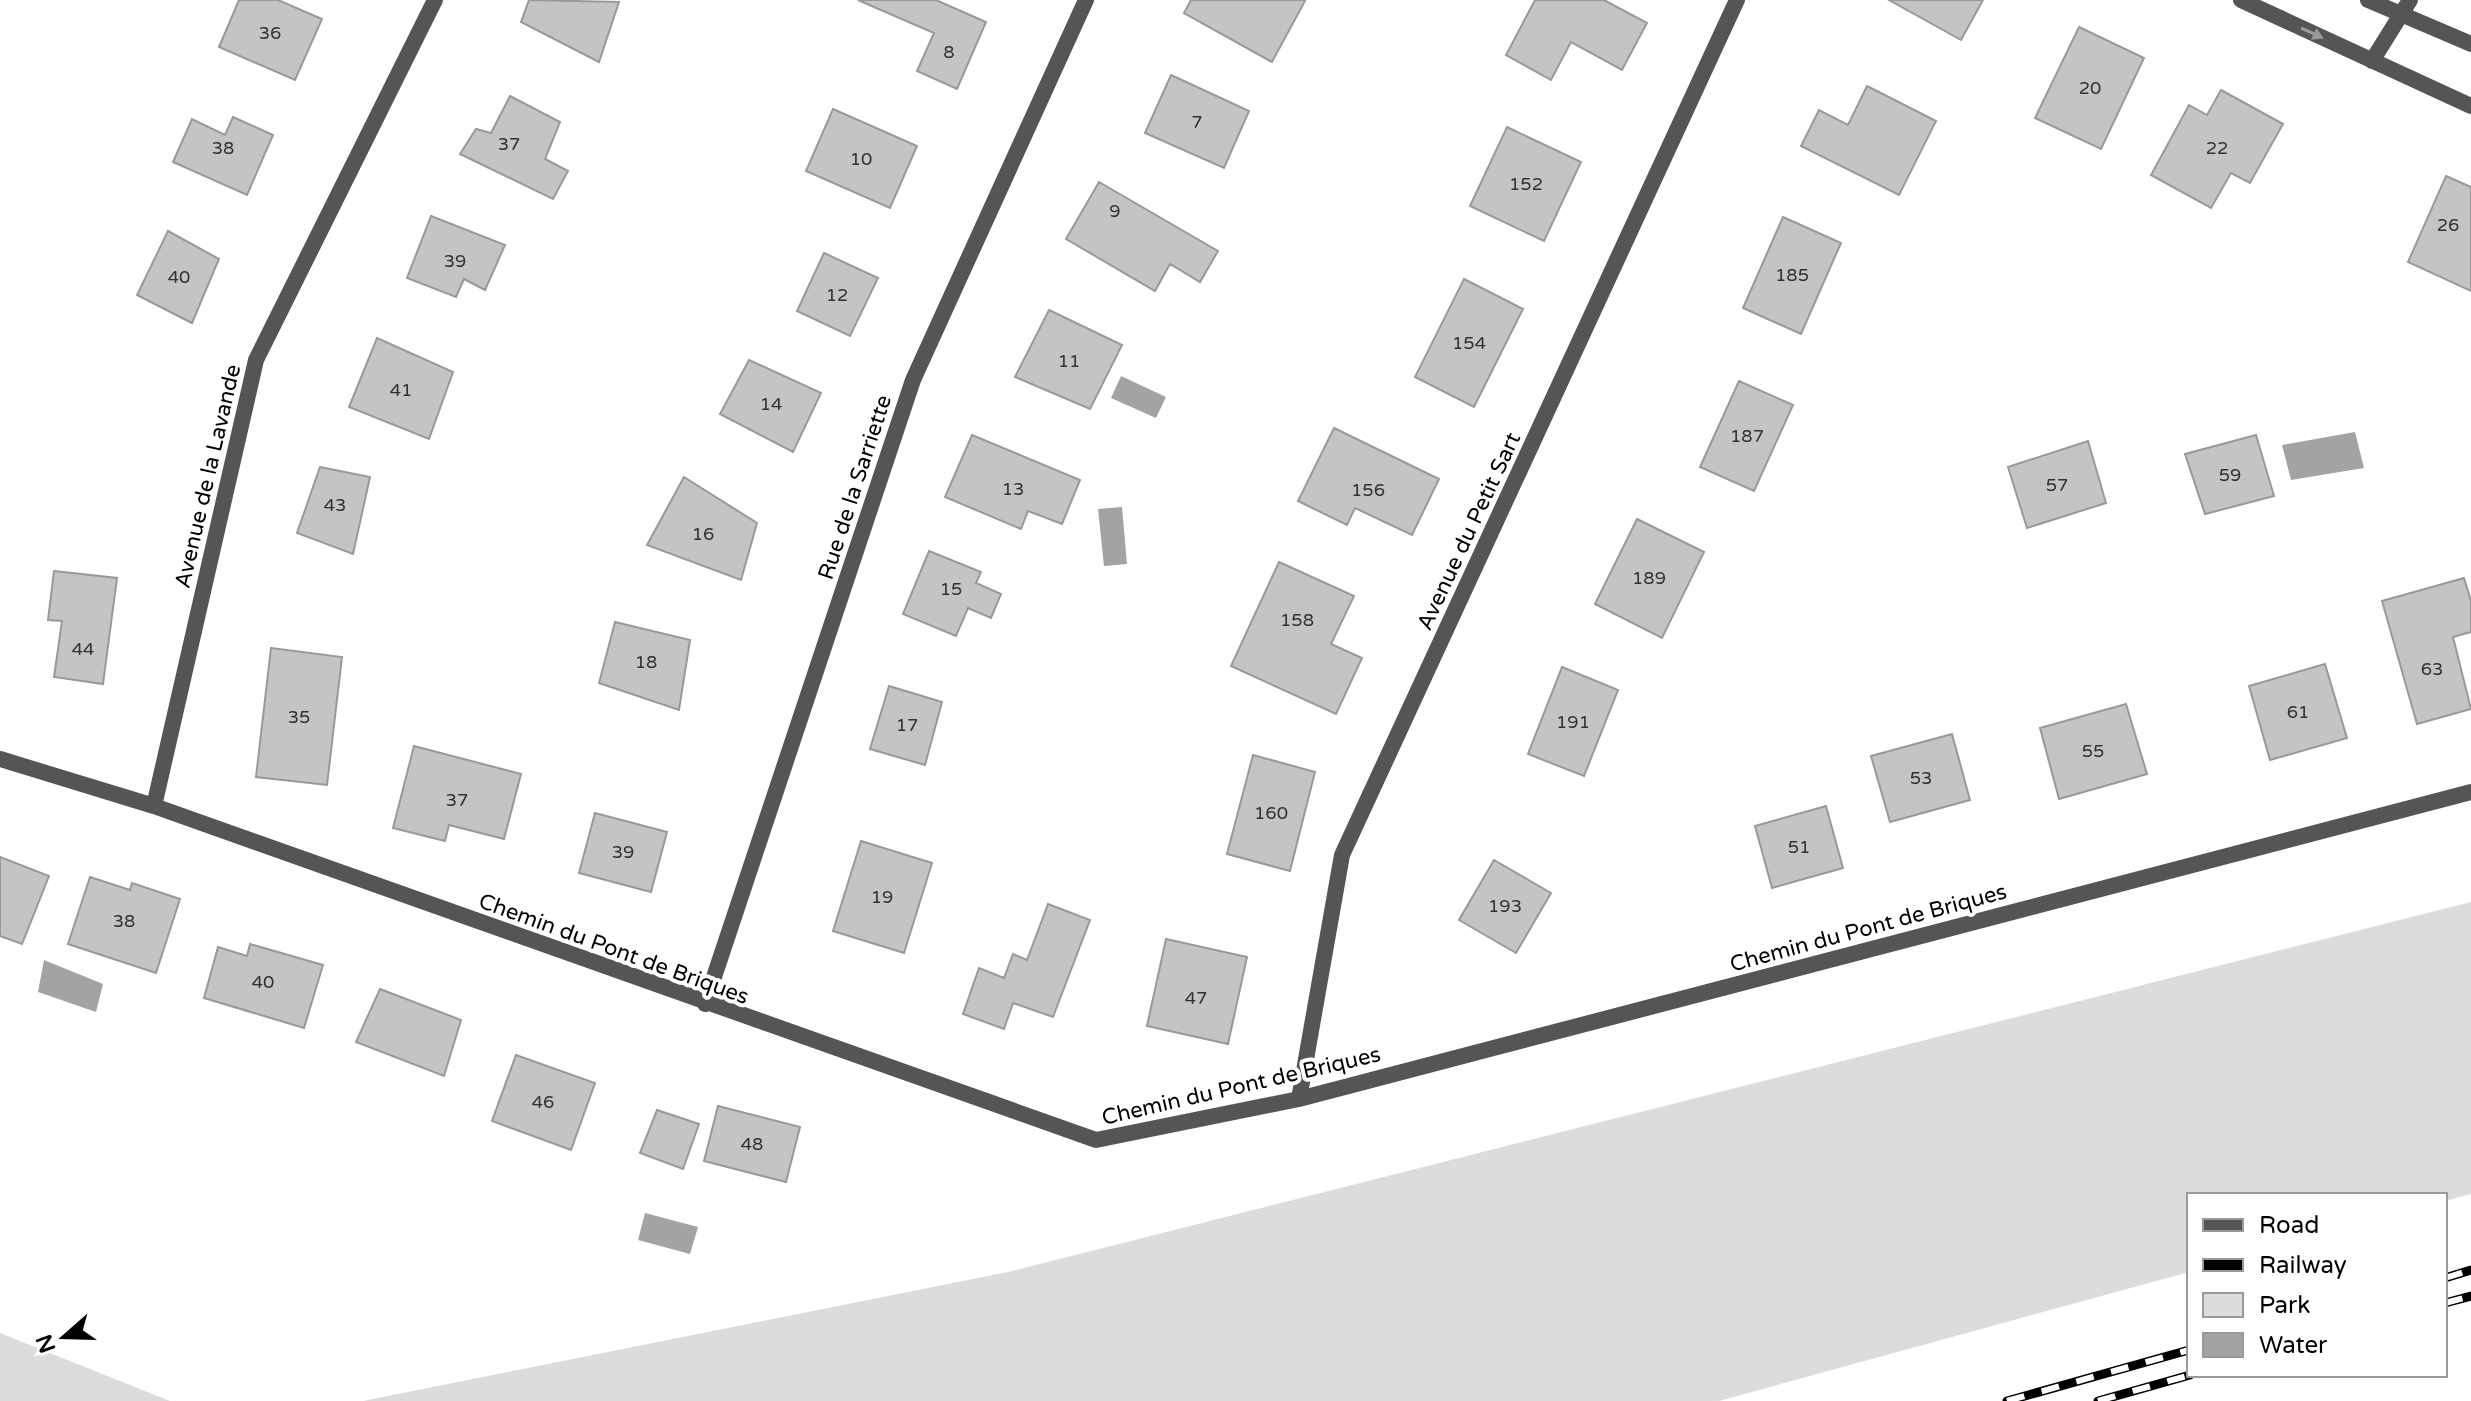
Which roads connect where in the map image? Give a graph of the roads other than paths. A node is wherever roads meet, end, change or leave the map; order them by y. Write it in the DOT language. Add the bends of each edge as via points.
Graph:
graph roads {
  1 [pos="435,0"];
  2 [pos="1086,0"];
  3 [pos="1737,0"];
  4 [pos="2241,0"];
  5 [pos="2368,0"];
  6 [pos="2407,7"];
  7 [pos="2471,44"];
  8 [pos="2372,61"];
  9 [pos="2471,106"];
  10 [pos="0,759"];
  11 [pos="2471,792"];
  12 [pos="154,806"];
  13 [pos="705,1004"];
  14 [pos="1299,1099"];
  1 -- 12 [label="street, Avenue de la Lavande" via="256,360"];
  2 -- 13 [label="street, Rue de la Sarriette" via="913,380"];
  3 -- 14 [label="street, Avenue du Petit Sart" via="1342,855"];
  4 -- 8 [label="street, one-way"];
  5 -- 6 [label="street"];
  6 -- 7 [label="street"];
  6 -- 8 [label="street"];
  8 -- 9 [label="street"];
  10 -- 12 [label="street, Chemin du Pont de Briques"];
  11 -- 14 [label="street, Chemin du Pont de Briques"];
  12 -- 13 [label="street, Chemin du Pont de Briques"];
  13 -- 14 [label="street, Chemin du Pont de Briques" via="1096,1140"];
}
